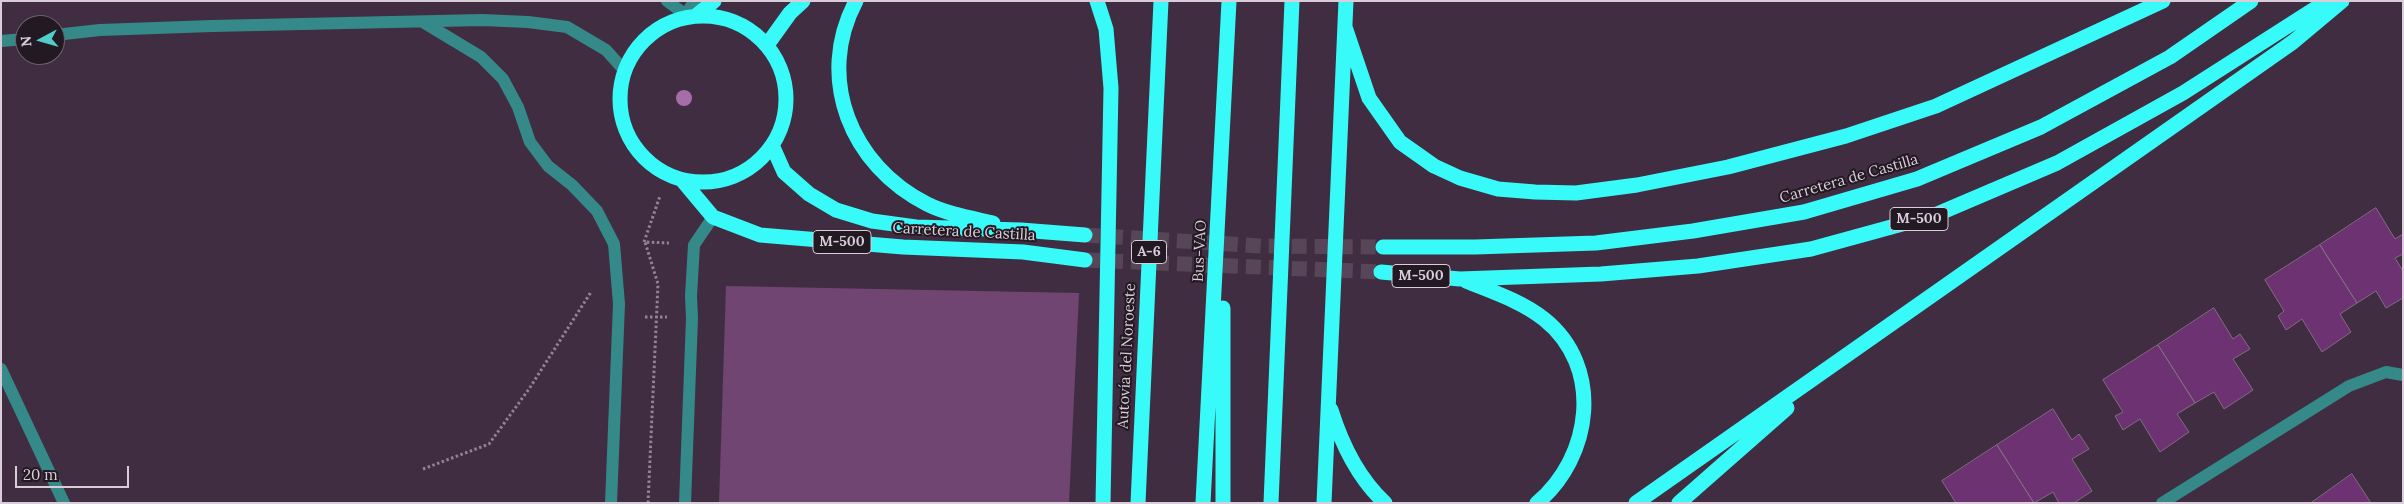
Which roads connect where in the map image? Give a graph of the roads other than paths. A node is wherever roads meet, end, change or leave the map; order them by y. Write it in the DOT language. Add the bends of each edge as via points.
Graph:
graph roads {
  1 [pos="667,1"];
  2 [pos="714,1"];
  3 [pos="803,1"];
  4 [pos="856,1"];
  5 [pos="1097,1"];
  6 [pos="1161,1"];
  7 [pos="1229,1"];
  8 [pos="1292,1"];
  9 [pos="1346,1"];
  10 [pos="2163,1"];
  11 [pos="2251,1"];
  12 [pos="2327,1"];
  13 [pos="2342,1"];
  14 [pos="692,10"];
  15 [pos="424,22"];
  16 [pos="1345,27"];
  17 [pos="65,34"];
  18 [pos="15,40"];
  19 [pos="1,41"];
  20 [pos="767,46"];
  21 [pos="624,70"];
  22 [pos="772,145"];
  23 [pos="1222,156"];
  24 [pos="682,180"];
  25 [pos="713,217"];
  26 [pos="1021,230"];
  27 [pos="1085,235"];
  28 [pos="1383,247"];
  29 [pos="1085,260"];
  30 [pos="1381,272"];
  31 [pos="1460,279"];
  32 [pos="1856,348"];
  33 [pos="1,369"];
  34 [pos="2403,375"];
  35 [pos="1328,398"];
  36 [pos="64,503"];
  37 [pos="610,503"];
  38 [pos="685,503"];
  39 [pos="1103,503"];
  40 [pos="1138,503"];
  41 [pos="1203,503"];
  42 [pos="1223,503"];
  43 [pos="1271,503"];
  44 [pos="1324,503"];
  45 [pos="1385,503"];
  46 [pos="1537,503"];
  47 [pos="1636,503"];
  48 [pos="1679,503"];
  49 [pos="2162,503"];
  1 -- 14 [label="street"];
  2 -- 14 [label="highway"];
  3 -- 20 [label="highway"];
  4 -- 26 [label="highway" via="841,40 839,70 842,103 868,158 895,184 928,204"];
  5 -- 39 [label="highway" via="1106,29 1111,88"];
  6 -- 40 [label="highway, Autovía del Noroeste / A-6"];
  7 -- 23 [label="highway, Bus-VAO"];
  8 -- 43 [label="highway"];
  9 -- 16 [label="highway"];
  10 -- 16 [label="highway" via="1936,106 1846,136 1728,167 1576,193 1498,188 1460,178 1434,166 1400,142 1369,98"];
  11 -- 28 [label="highway, Carretera de Castilla / M-500" via="2170,57 2041,127 1917,179 1804,212 1693,232 1596,243"];
  12 -- 31 [label="highway, M-500" via="2183,93 2057,163 1935,215 1811,249 1698,266 1601,274"];
  13 -- 32 [label="highway" via="2293,42"];
  14 -- 20 [label="highway" via="738,25 752,32"];
  14 -- 21 [label="highway" via="640,43"];
  15 -- 17 [label="street" via="212,26"];
  15 -- 21 [label="street" via="482,20 567,27 606,50"];
  15 -- 37 [label="street" via="481,57 503,78 530,142 548,166 597,211 614,244 619,310"];
  16 -- 35 [label="highway"];
  18 -- 19 [label="street"];
  20 -- 22 [label="highway" via="781,70 786,98 781,126"];
  21 -- 24 [label="highway" via="620,108 626,130 638,152 656,168"];
  22 -- 24 [label="highway" via="764,157 729,178 705,182"];
  22 -- 26 [label="highway, Carretera de Castilla / M-500" via="784,172 809,194 836,210 872,221 916,227"];
  23 -- 41 [label="highway, Bus-VAO"];
  23 -- 42 [label="highway"];
  24 -- 25 [label="highway"];
  25 -- 29 [label="highway, Carretera de Castilla / M-500" via="760,234 903,247 1023,252"];
  25 -- 38 [label="street" via="694,245"];
  26 -- 27 [label="highway, Carretera de Castilla / M-500"];
  30 -- 31 [label="highway, M-500"];
  31 -- 46 [label="highway" via="1511,298 1545,320 1568,347 1584,387 1584,411 1576,452 1560,479"];
  32 -- 47 [label="highway"];
  32 -- 48 [label="highway"];
  33 -- 36 [label="street"];
  34 -- 49 [label="street" via="2386,372 2349,386"];
  35 -- 44 [label="highway"];
  35 -- 45 [label="highway" via="1338,432 1354,465"];
}
